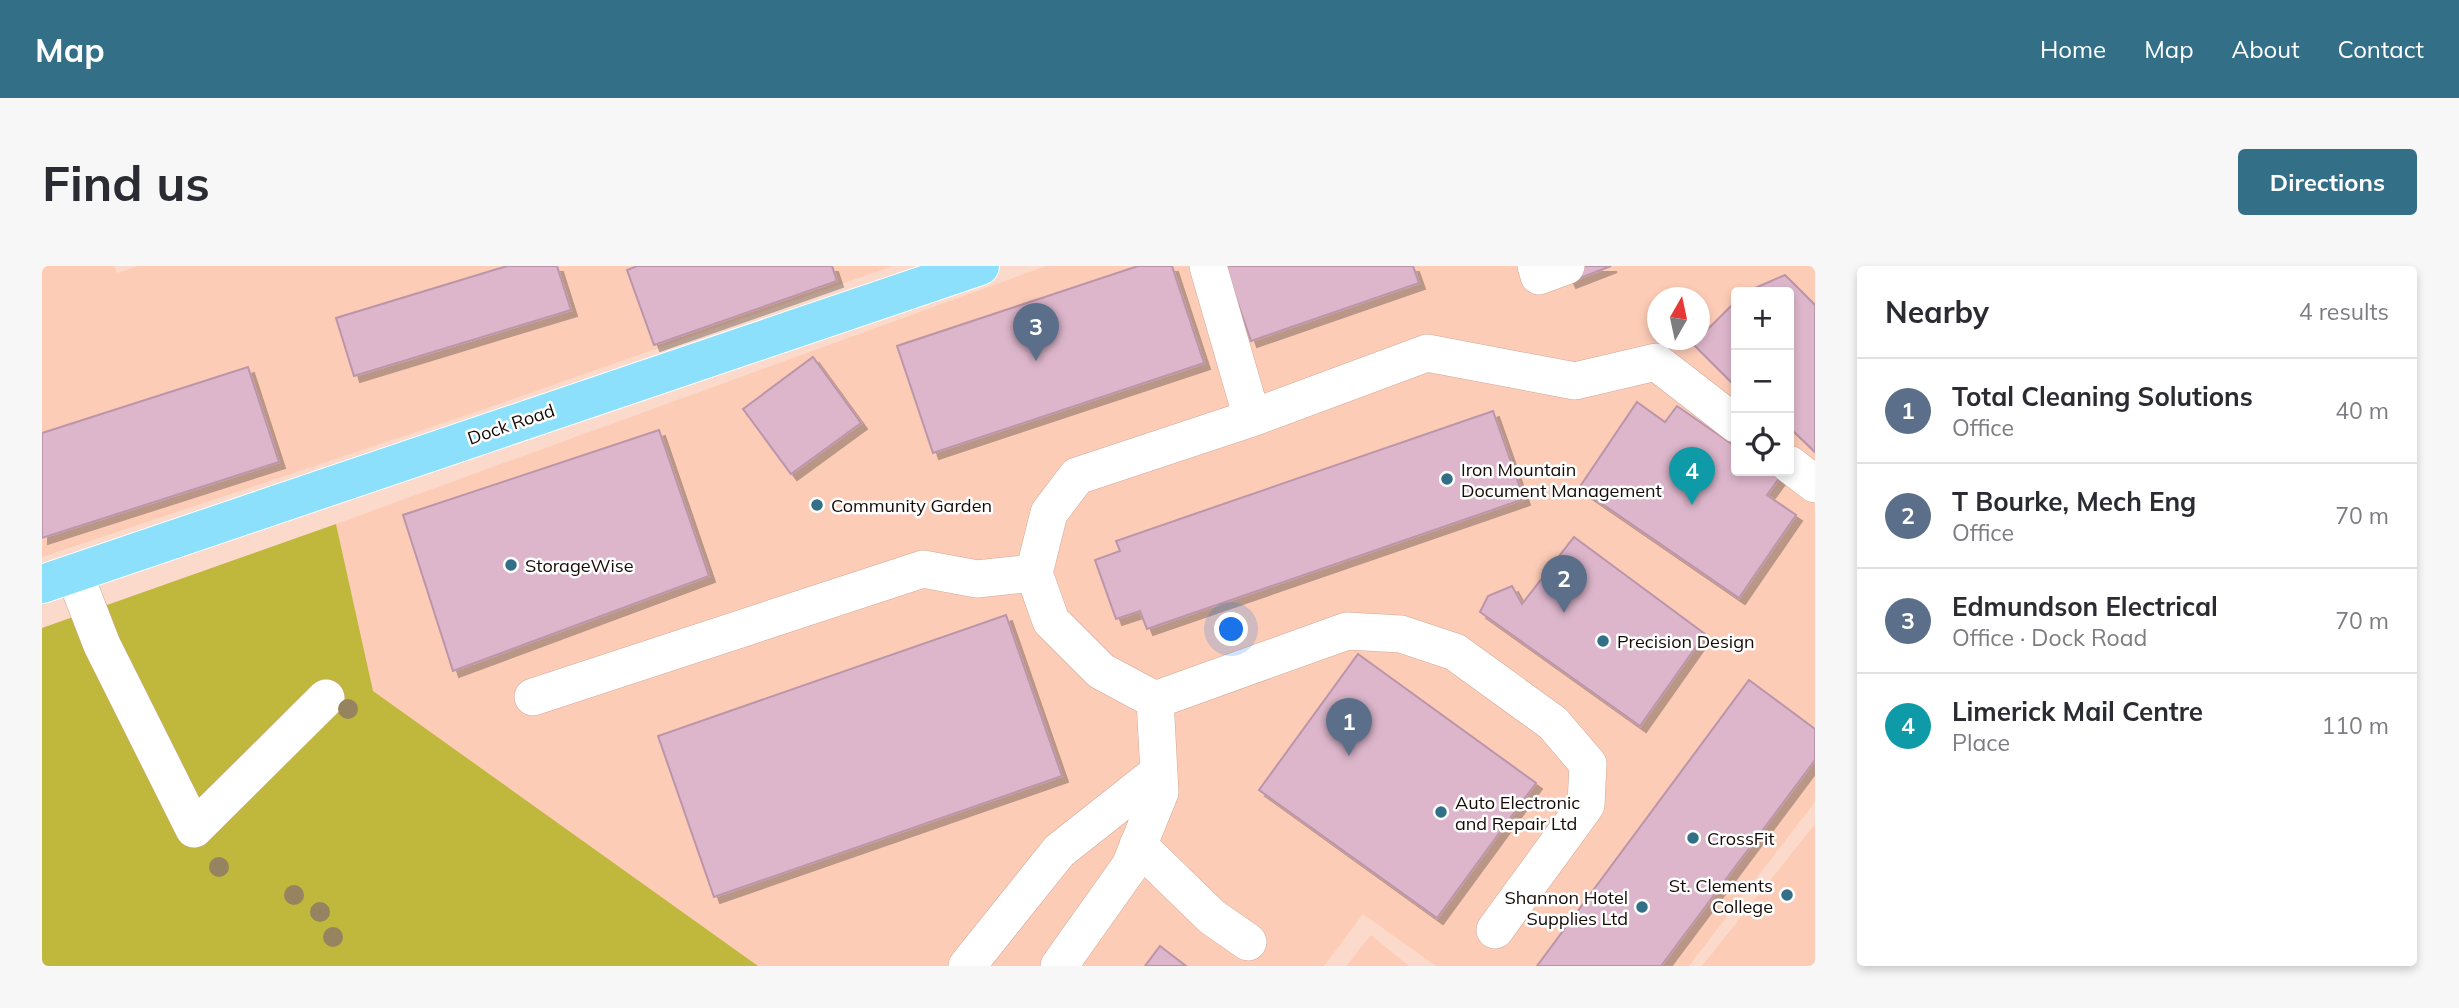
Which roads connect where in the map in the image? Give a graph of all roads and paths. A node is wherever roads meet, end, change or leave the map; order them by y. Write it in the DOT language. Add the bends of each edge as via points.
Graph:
graph roads {
  1 [pos="980,266"];
  2 [pos="1208,266"];
  3 [pos="1535,266"];
  4 [pos="1566,266"];
  5 [pos="1252,418"];
  6 [pos="1731,420"];
  7 [pos="1794,468"];
  8 [pos="1815,484"];
  9 [pos="1034,573"];
  10 [pos="58,579"];
  11 [pos="533,697"];
  12 [pos="326,698"];
  13 [pos="1155,700"];
  14 [pos="1159,772"];
  15 [pos="1139,845"];
  16 [pos="1495,930"];
  17 [pos="1248,942"];
  18 [pos="967,966"];
  19 [pos="1059,966"];
  1 -- 10 [label="main road, Dock Road"];
  2 -- 5 [label="lane"];
  3 -- 4 [label="lane" via="1539,276"];
  5 -- 6 [label="lane" via="1427,353 1575,381 1656,362"];
  5 -- 9 [label="lane" via="1077,476 1049,513"];
  7 -- 8 [label="lane"];
  9 -- 11 [label="lane" via="977,579 923,569"];
  9 -- 13 [label="lane" via="1051,621 1101,671"];
  10 -- 12 [label="lane" via="102,645 194,829"];
  13 -- 14 [label="lane"];
  13 -- 16 [label="lane" via="1347,631 1401,634 1455,652 1553,723 1588,764 1586,805"];
  14 -- 15 [label="lane" via="1160,792"];
  14 -- 18 [label="lane" via="1059,851"];
  15 -- 17 [label="lane" via="1212,917"];
  15 -- 19 [label="lane" via="1130,866"];
}
